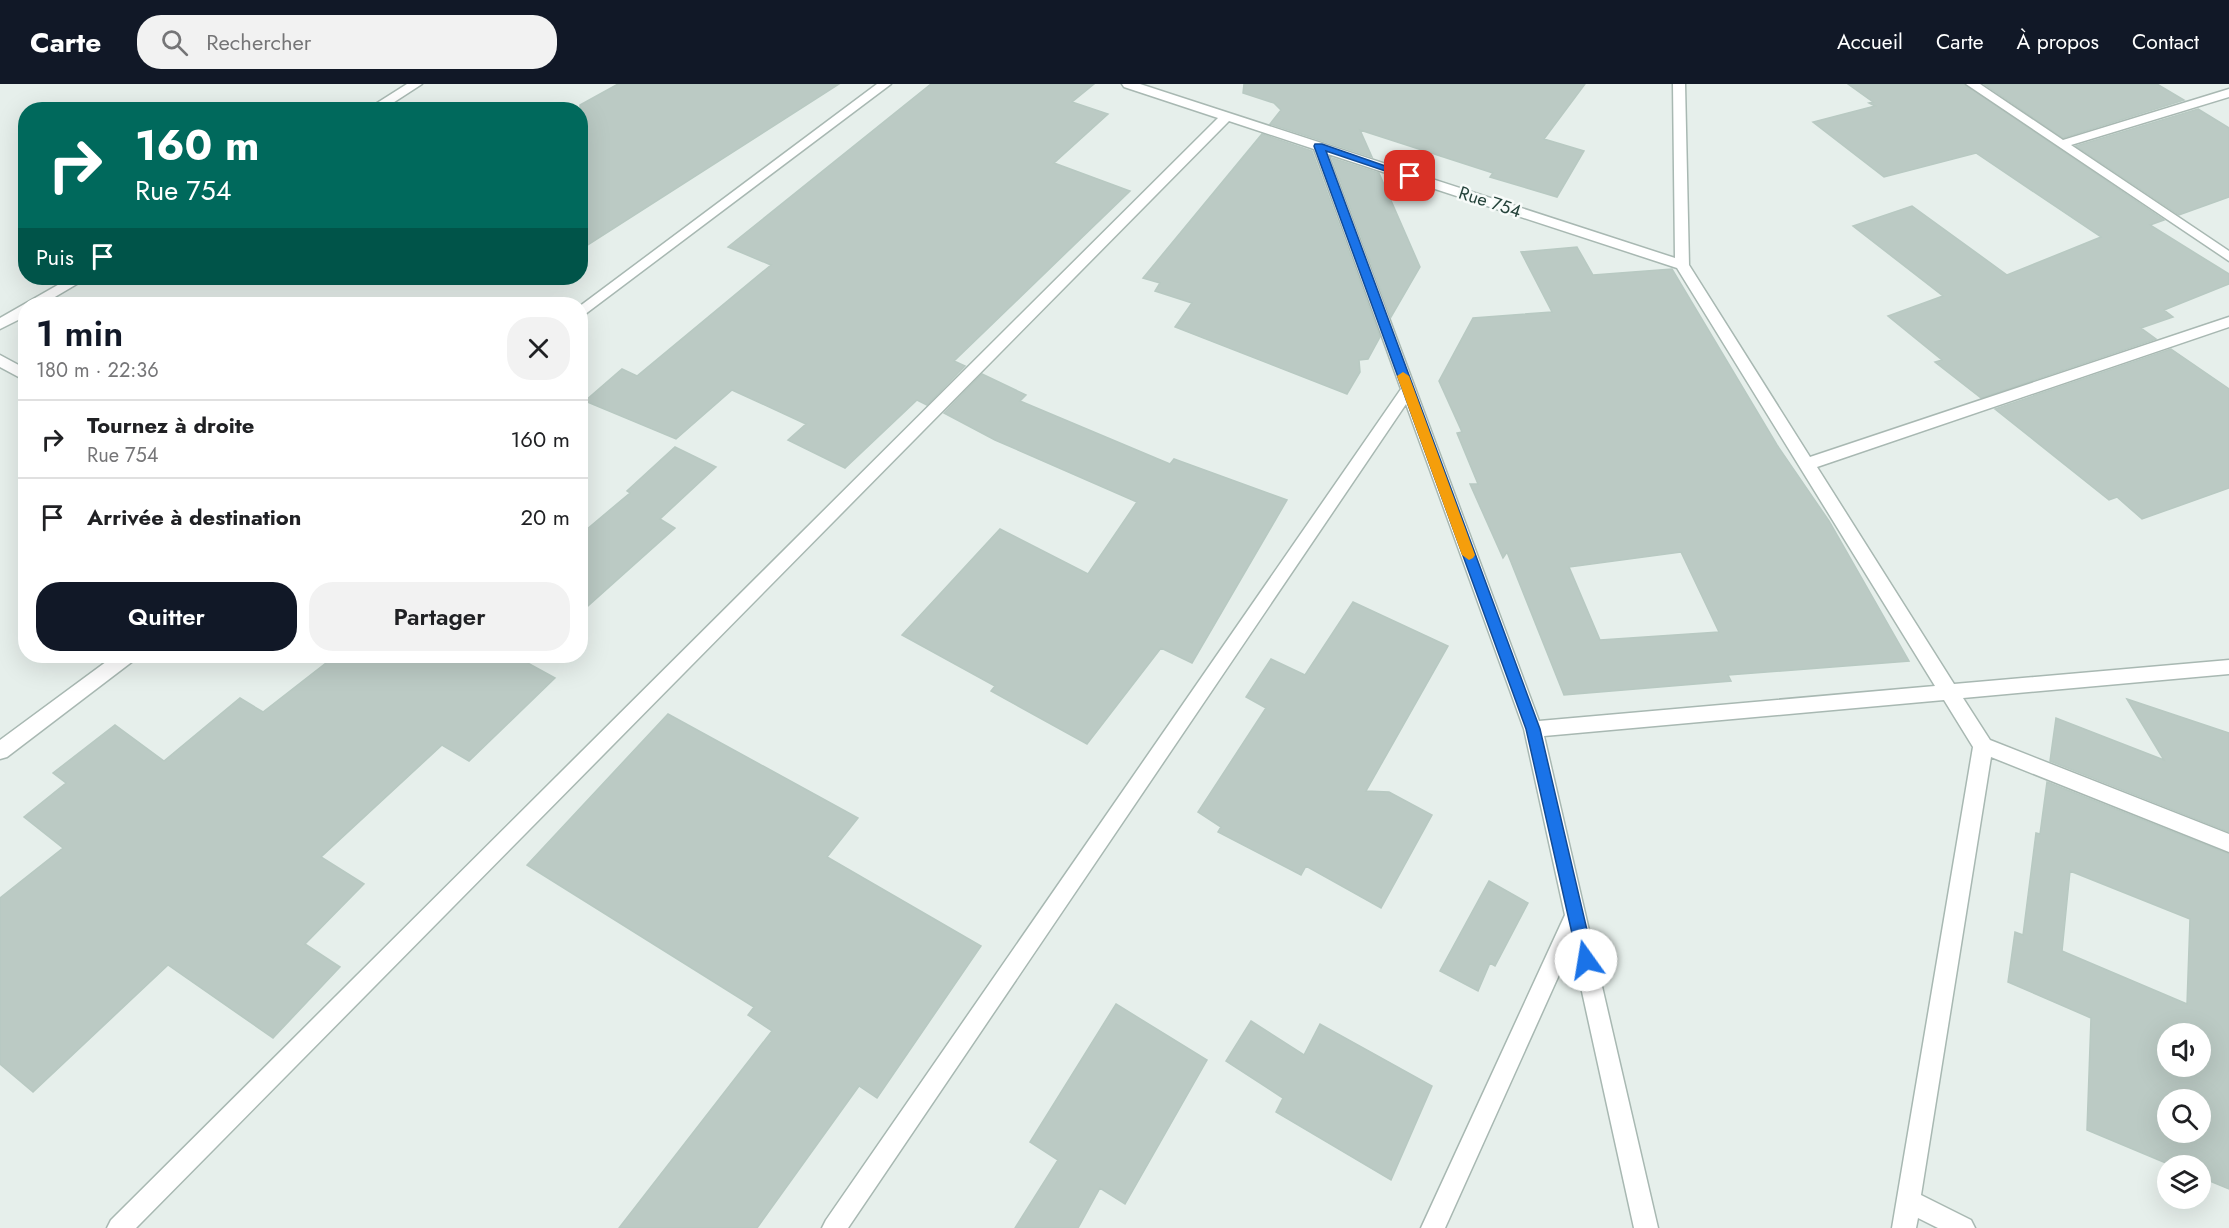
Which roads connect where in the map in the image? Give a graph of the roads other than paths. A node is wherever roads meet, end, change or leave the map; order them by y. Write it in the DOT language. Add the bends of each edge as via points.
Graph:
graph roads {
  1 [pos="416,84"];
  2 [pos="885,84"];
  3 [pos="1128,84"];
  4 [pos="1679,84"];
  5 [pos="1972,84"];
  6 [pos="2229,93"];
  7 [pos="386,102"];
  8 [pos="1227,116"];
  9 [pos="2062,144"];
  10 [pos="1319,146"];
  11 [pos="2229,258"];
  12 [pos="1682,265"];
  13 [pos="67,285"];
  14 [pos="46,297"];
  15 [pos="588,308"];
  16 [pos="18,314"];
  17 [pos="2229,322"];
  18 [pos="0,324"];
  19 [pos="0,360"];
  20 [pos="18,371"];
  21 [pos="1408,390"];
  22 [pos="1807,464"];
  23 [pos="118,663"];
  24 [pos="2229,667"];
  25 [pos="1950,692"];
  26 [pos="1533,729"];
  27 [pos="1983,746"];
  28 [pos="0,751"];
  29 [pos="2229,843"];
  30 [pos="1575,916"];
  31 [pos="1909,1201"];
  32 [pos="119,1228"];
  33 [pos="834,1228"];
  34 [pos="1433,1228"];
  35 [pos="1647,1228"];
  36 [pos="1904,1228"];
  37 [pos="1963,1228"];
  1 -- 7 [label="street"];
  2 -- 15 [label="street"];
  3 -- 8 [label="street, Rue 754"];
  4 -- 12 [label="street"];
  5 -- 9 [label="street"];
  6 -- 9 [label="street"];
  8 -- 10 [label="street, Rue 754"];
  8 -- 32 [label="street"];
  9 -- 11 [label="street"];
  10 -- 12 [label="street, Rue 754"];
  10 -- 21 [label="street"];
  12 -- 22 [label="street"];
  13 -- 14 [label="street"];
  16 -- 18 [label="street"];
  17 -- 22 [label="street"];
  19 -- 20 [label="street"];
  21 -- 26 [label="street"];
  21 -- 33 [label="street"];
  22 -- 25 [label="street"];
  23 -- 28 [label="street"];
  24 -- 25 [label="street"];
  25 -- 26 [label="street"];
  25 -- 27 [label="street"];
  26 -- 30 [label="street"];
  27 -- 29 [label="street"];
  27 -- 31 [label="street"];
  30 -- 34 [label="street"];
  30 -- 35 [label="street"];
  31 -- 36 [label="street"];
  31 -- 37 [label="street"];
}
